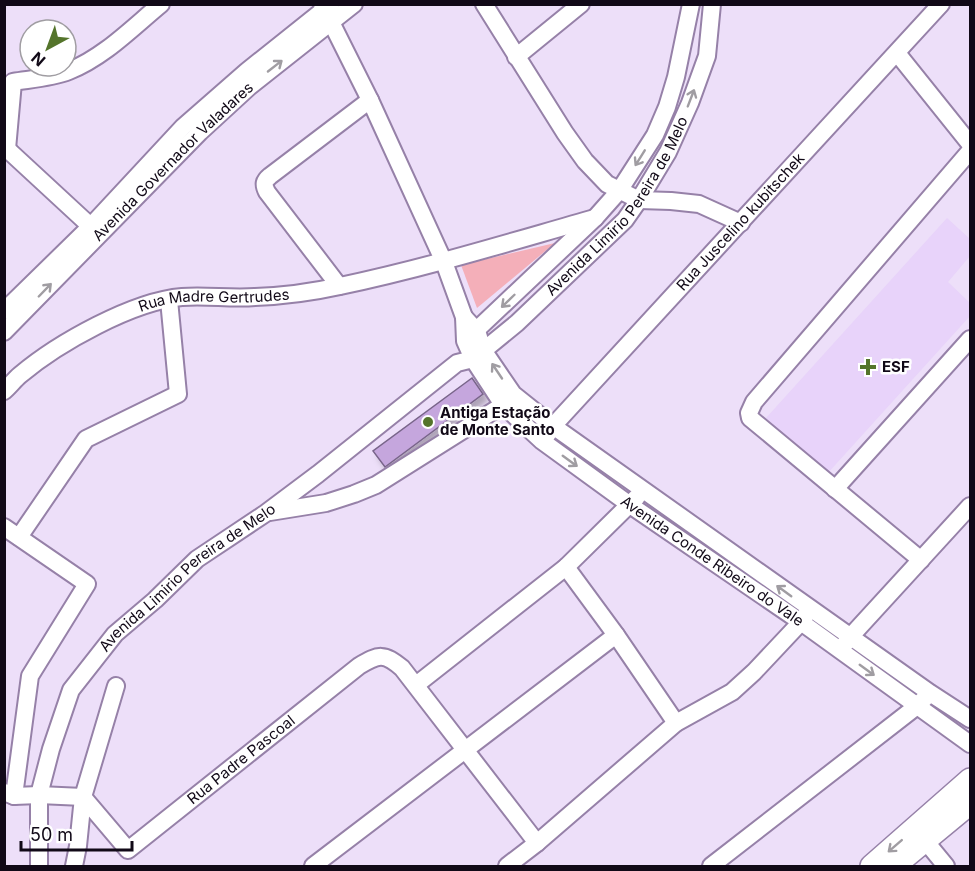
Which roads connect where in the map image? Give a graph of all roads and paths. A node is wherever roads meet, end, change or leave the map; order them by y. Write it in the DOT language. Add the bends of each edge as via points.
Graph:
graph roads {
  1 [pos="161,4"];
  2 [pos="354,4"];
  3 [pos="484,4"];
  4 [pos="581,4"];
  5 [pos="691,4"];
  6 [pos="712,4"];
  7 [pos="941,4"];
  8 [pos="327,10"];
  9 [pos="897,53"];
  10 [pos="516,57"];
  11 [pos="9,78"];
  12 [pos="370,100"];
  13 [pos="965,125"];
  14 [pos="970,144"];
  15 [pos="6,150"];
  16 [pos="970,151"];
  17 [pos="619,191"];
  18 [pos="639,200"];
  19 [pos="595,218"];
  20 [pos="741,223"];
  21 [pos="95,231"];
  22 [pos="444,262"];
  23 [pos="339,286"];
  24 [pos="169,300"];
  25 [pos="4,311"];
  26 [pos="4,332"];
  27 [pos="471,336"];
  28 [pos="970,339"];
  29 [pos="471,357"];
  30 [pos="4,391"];
  31 [pos="508,399"];
  32 [pos="553,426"];
  33 [pos="542,441"];
  34 [pos="835,489"];
  35 [pos="644,490"];
  36 [pos="630,505"];
  37 [pos="970,506"];
  38 [pos="266,513"];
  39 [pos="964,523"];
  40 [pos="4,527"];
  41 [pos="19,537"];
  42 [pos="921,560"];
  43 [pos="566,567"];
  44 [pos="805,616"];
  45 [pos="616,634"];
  46 [pos="851,636"];
  47 [pos="840,651"];
  48 [pos="416,685"];
  49 [pos="116,686"];
  50 [pos="930,693"];
  51 [pos="917,706"];
  52 [pos="970,719"];
  53 [pos="676,723"];
  54 [pos="970,744"];
  55 [pos="466,749"];
  56 [pos="970,779"];
  57 [pos="10,794"];
  58 [pos="39,795"];
  59 [pos="83,797"];
  60 [pos="970,804"];
  61 [pos="920,834"];
  62 [pos="537,843"];
  63 [pos="39,867"];
  64 [pos="74,867"];
  65 [pos="313,867"];
  66 [pos="507,867"];
  67 [pos="711,867"];
  68 [pos="871,867"];
  69 [pos="895,867"];
  70 [pos="946,867"];
  1 -- 11 [label="street" via="85,64 48,76"];
  2 -- 8 [label="street, Avenida Governador Valadares"];
  3 -- 10 [label="street"];
  4 -- 10 [label="street"];
  5 -- 17 [label="street, Avenida Limirio Pereira de Melo, one-way" via="667,107"];
  18 -- 6 [label="street, Avenida Limirio Pereira de Melo, one-way" via="668,152 690,103 707,56"];
  7 -- 9 [label="street, Rua Juscelino kubitschek"];
  8 -- 12 [label="street"];
  8 -- 21 [label="street, Avenida Governador Valadares" via="200,132 171,151"];
  9 -- 13 [label="street"];
  9 -- 20 [label="street, Rua Juscelino kubitschek"];
  10 -- 17 [label="street" via="585,161"];
  11 -- 15 [label="street"];
  12 -- 22 [label="street"];
  12 -- 23 [label="street" via="265,180 264,185"];
  13 -- 14 [label="street"];
  15 -- 21 [label="street"];
  16 -- 34 [label="street" via="754,402 749,413 750,418"];
  17 -- 18 [label="street"];
  17 -- 19 [label="street, Avenida Limirio Pereira de Melo"];
  18 -- 20 [label="street" via="699,204"];
  18 -- 29 [label="street, Avenida Limirio Pereira de Melo" via="609,236 517,322"];
  19 -- 22 [label="street, Rua Madre Gertrudes"];
  19 -- 27 [label="street, Avenida Limirio Pereira de Melo, one-way"];
  20 -- 32 [label="street, Rua Juscelino kubitschek"];
  21 -- 25 [label="street, Avenida Governador Valadares"];
  26 -- 21 [label="street, Avenida Governador Valadares, one-way"];
  22 -- 23 [label="street, Rua Madre Gertrudes"];
  22 -- 27 [label="street"];
  23 -- 24 [label="street, Rua Madre Gertrudes" via="254,297"];
  24 -- 30 [label="street, Rua Madre Gertrudes" via="132,310 86,332 53,351"];
  24 -- 41 [label="street" via="178,394 86,439"];
  27 -- 29 [label="street, Avenida Conde Ribeiro do Vale"];
  27 -- 29 [label="street, Avenida Limirio Pereira de Melo"];
  28 -- 34 [label="street"];
  29 -- 31 [label="street, Avenida Conde Ribeiro do Vale"];
  29 -- 38 [label="street, Avenida Limirio Pereira de Melo"];
  31 -- 32 [label="street, Avenida Conde Ribeiro do Vale"];
  31 -- 33 [label="street, Avenida Conde Ribeiro do Vale"];
  31 -- 38 [label="street" via="376,485 326,503"];
  32 -- 33 [label="street, Rua Juscelino kubitschek"];
  32 -- 35 [label="street, Avenida Conde Ribeiro do Vale"];
  33 -- 36 [label="street, Avenida Conde Ribeiro do Vale, one-way"];
  34 -- 42 [label="street"];
  35 -- 36 [label="street"];
  44 -- 35 [label="street, Avenida Conde Ribeiro do Vale, one-way"];
  36 -- 43 [label="street"];
  36 -- 44 [label="street, Avenida Conde Ribeiro do Vale"];
  37 -- 39 [label="street"];
  38 -- 58 [label="street, Avenida Limirio Pereira de Melo" via="197,559 115,634 71,690"];
  39 -- 42 [label="street"];
  40 -- 41 [label="street"];
  41 -- 57 [label="street" via="87,584 30,676"];
  42 -- 46 [label="street"];
  43 -- 45 [label="street"];
  43 -- 48 [label="street"];
  44 -- 46 [label="street, Avenida Conde Ribeiro do Vale"];
  44 -- 47 [label="street, Avenida Conde Ribeiro do Vale"];
  44 -- 53 [label="street" via="732,692"];
  45 -- 53 [label="street"];
  45 -- 55 [label="street"];
  46 -- 47 [label="street"];
  46 -- 50 [label="street, Avenida Conde Ribeiro do Vale"];
  47 -- 51 [label="street, Avenida Conde Ribeiro do Vale, one-way"];
  48 -- 55 [label="street"];
  48 -- 59 [label="street, Rua Padre Pascoal" via="392,659 382,655 372,658 128,850"];
  49 -- 59 [label="street"];
  50 -- 51 [label="street"];
  50 -- 52 [label="street, Avenida Conde Ribeiro do Vale"];
  51 -- 54 [label="street, Avenida Conde Ribeiro do Vale"];
  51 -- 67 [label="street"];
  53 -- 62 [label="street"];
  55 -- 62 [label="street"];
  55 -- 65 [label="street"];
  56 -- 61 [label="street"];
  57 -- 58 [label="street"];
  58 -- 59 [label="street"];
  58 -- 63 [label="street, Avenida Limirio Pereira de Melo"];
  59 -- 64 [label="street"];
  60 -- 61 [label="street"];
  61 -- 68 [label="street, one-way"];
  61 -- 69 [label="street"];
  61 -- 70 [label="street"];
  62 -- 66 [label="street"];
}
